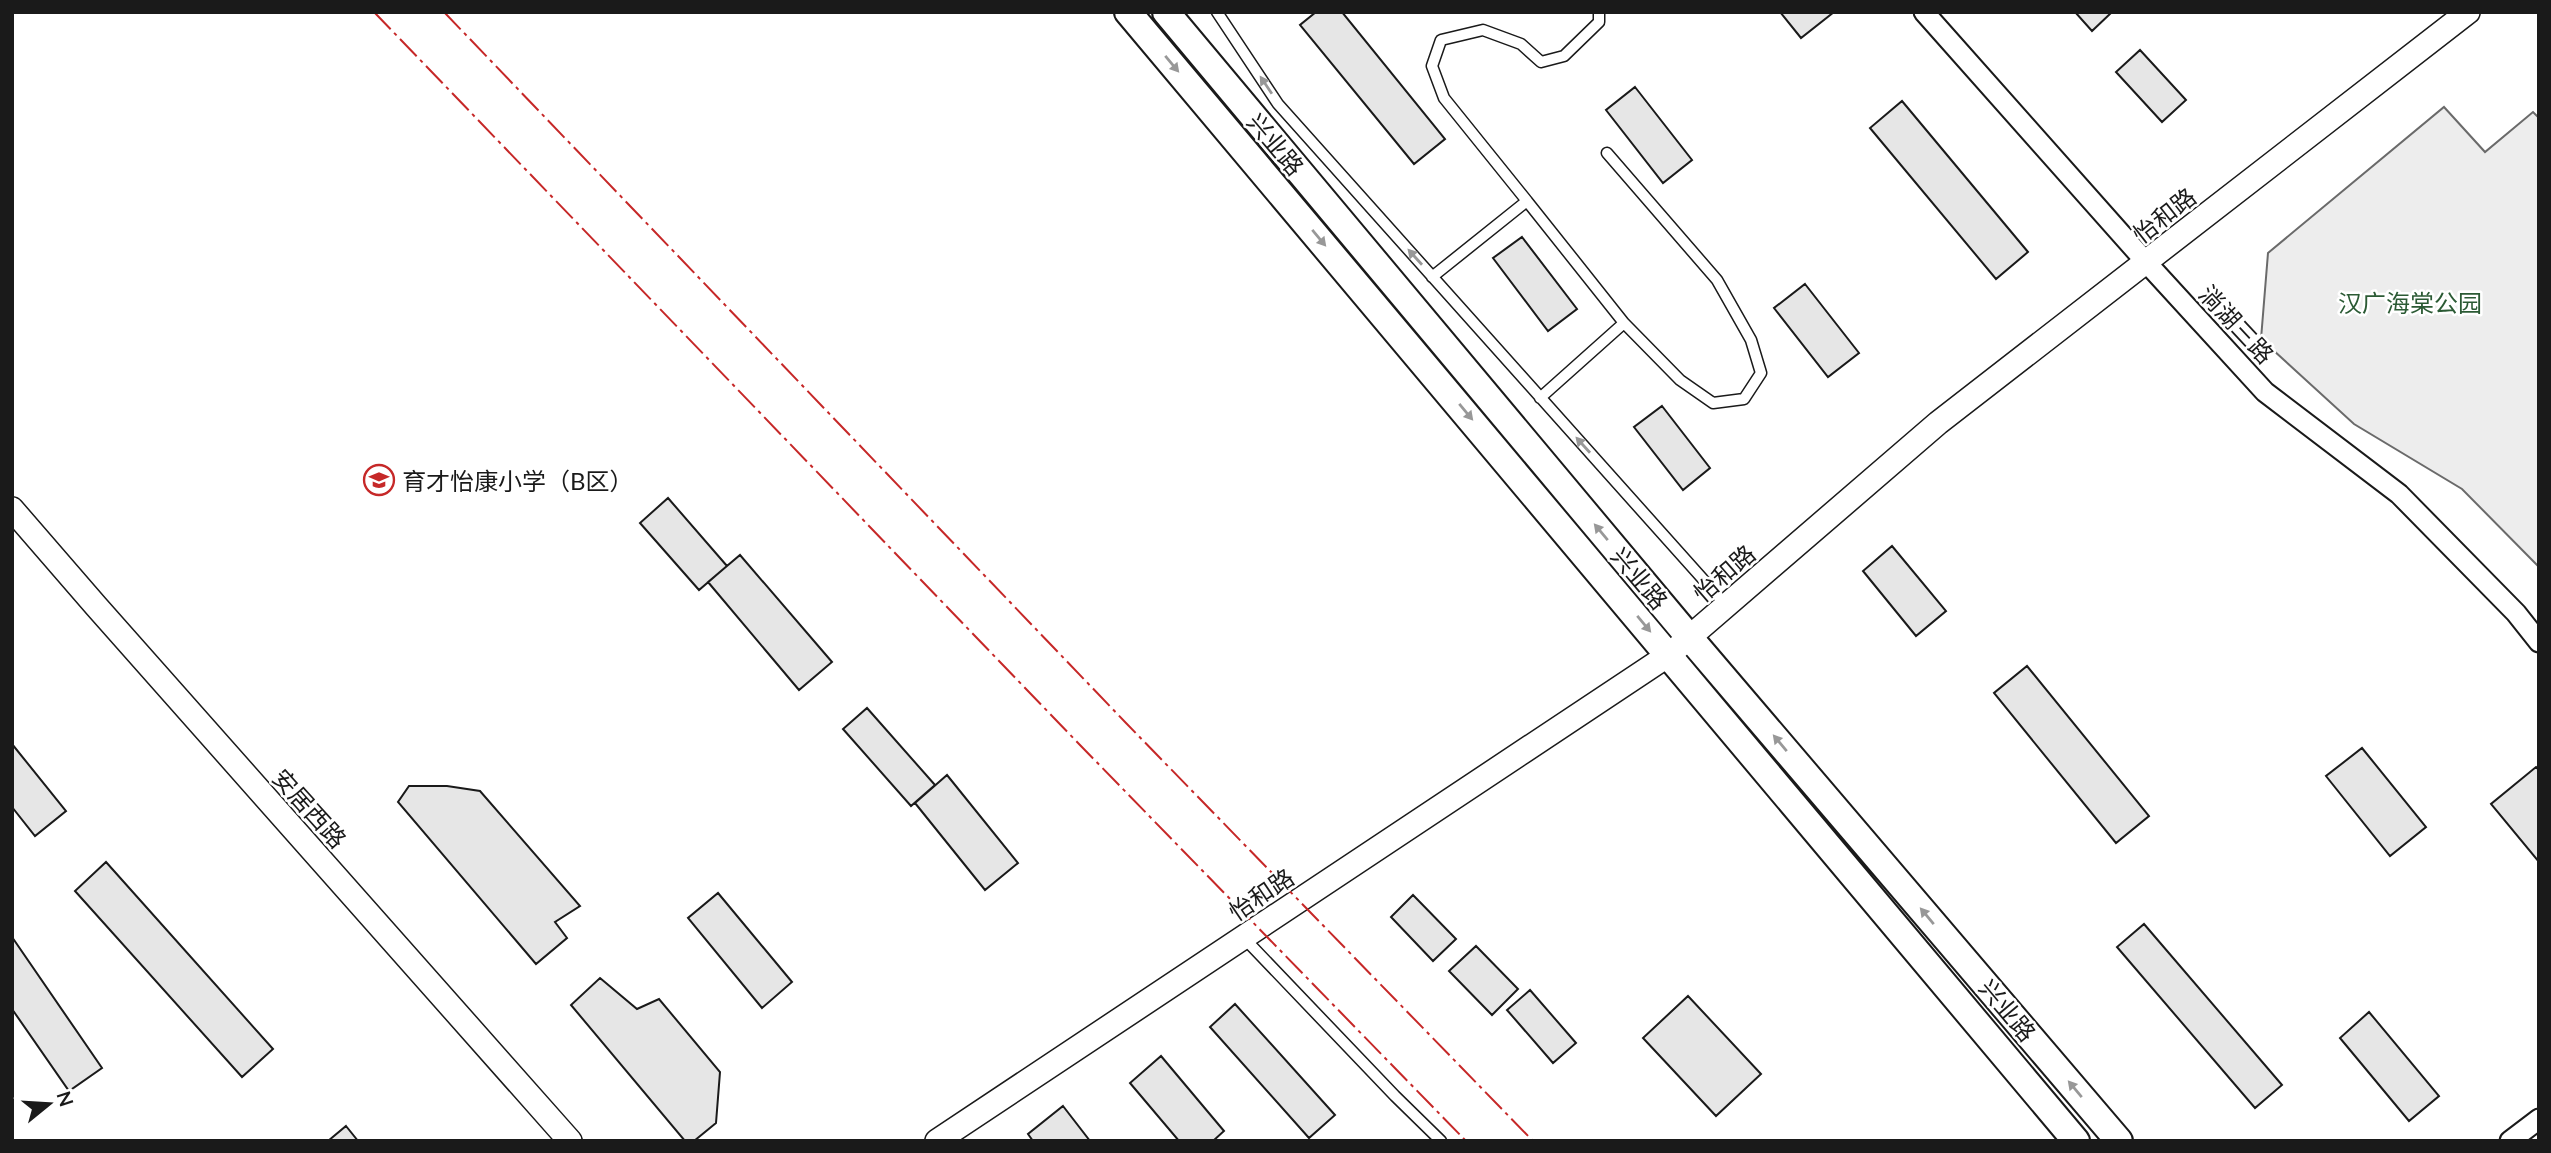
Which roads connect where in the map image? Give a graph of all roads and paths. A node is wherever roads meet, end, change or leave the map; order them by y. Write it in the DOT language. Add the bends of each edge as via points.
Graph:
graph roads {
  1 [pos="1128,12"];
  2 [pos="1166,12"];
  3 [pos="1217,12"];
  4 [pos="1599,12"];
  5 [pos="1924,12"];
  6 [pos="2468,12"];
  7 [pos="1607,152"];
  8 [pos="1527,201"];
  9 [pos="2146,262"];
  10 [pos="1432,277"];
  11 [pos="1624,323"];
  12 [pos="1540,398"];
  13 [pos="12,509"];
  14 [pos="1726,606"];
  15 [pos="2539,642"];
  16 [pos="1680,646"];
  17 [pos="1244,937"];
  18 [pos="2539,1119"];
  19 [pos="570,1141"];
  20 [pos="937,1141"];
  21 [pos="1441,1141"];
  22 [pos="2076,1141"];
  23 [pos="2119,1141"];
  24 [pos="2510,1141"];
  1 -- 16 [label="main road, 兴业路, one-way"];
  16 -- 2 [label="main road, 兴业路, one-way"];
  10 -- 3 [label="lane, one-way" via="1278,104"];
  4 -- 8 [label="lane" via="1599,22 1564,57 1541,62 1521,44 1483,30 1441,40 1436,53 1432,66 1444,98"];
  5 -- 9 [label="street, 淌湖三路"];
  6 -- 9 [label="street, 怡和路"];
  7 -- 11 [label="lane" via="1717,280 1751,340 1761,373 1744,399 1713,403 1680,380"];
  8 -- 10 [label="lane"];
  8 -- 11 [label="lane"];
  9 -- 14 [label="street, 怡和路" via="1938,423"];
  9 -- 15 [label="street, 淌湖三路" via="2266,392 2399,494"];
  10 -- 12 [label="lane"];
  11 -- 12 [label="lane"];
  14 -- 12 [label="lane, one-way"];
  13 -- 19 [label="street, 安居西路"];
  14 -- 16 [label="street, 怡和路"];
  16 -- 17 [label="street, 怡和路"];
  16 -- 22 [label="main road, 兴业路"];
  23 -- 16 [label="main road, 兴业路, one-way"];
  17 -- 20 [label="street, 怡和路"];
  17 -- 21 [label="lane"];
  18 -- 24 [label="street"];
}
